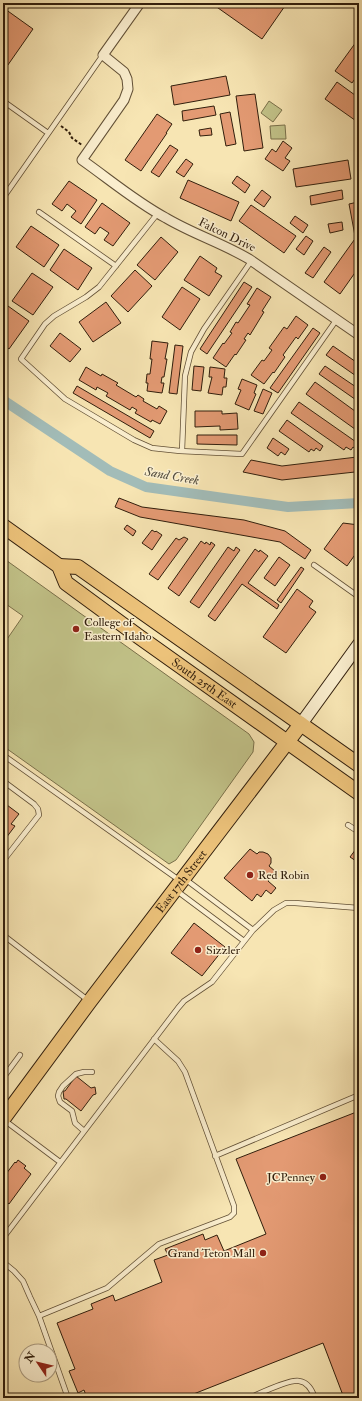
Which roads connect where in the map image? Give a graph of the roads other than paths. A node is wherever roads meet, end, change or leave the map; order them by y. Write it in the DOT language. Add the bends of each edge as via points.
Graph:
graph roads {
  1 [pos="140,3"];
  2 [pos="103,55"];
  3 [pos="3,101"];
  4 [pos="48,133"];
  5 [pos="3,198"];
  6 [pos="39,212"];
  7 [pos="158,213"];
  8 [pos="252,260"];
  9 [pos="116,266"];
  10 [pos="337,319"];
  11 [pos="359,336"];
  12 [pos="182,451"];
  13 [pos="3,526"];
  14 [pos="314,565"];
  15 [pos="59,566"];
  16 [pos="359,597"];
  17 [pos="359,644"];
  18 [pos="300,724"];
  19 [pos="287,742"];
  20 [pos="3,755"];
  21 [pos="359,765"];
  22 [pos="3,781"];
  23 [pos="359,793"];
  24 [pos="348,825"];
  25 [pos="359,832"];
  26 [pos="3,861"];
  27 [pos="180,883"];
  28 [pos="359,908"];
  29 [pos="252,930"];
  30 [pos="3,935"];
  31 [pos="244,941"];
  32 [pos="90,1001"];
  33 [pos="154,1040"];
  34 [pos="20,1055"];
  35 [pos="92,1072"];
  36 [pos="3,1078"];
  37 [pos="359,1095"];
  38 [pos="3,1119"];
  39 [pos="84,1131"];
  40 [pos="215,1156"];
  41 [pos="60,1162"];
  42 [pos="3,1238"];
  43 [pos="3,1262"];
  44 [pos="39,1316"];
  45 [pos="68,1398"];
  46 [pos="249,1398"];
  47 [pos="315,1398"];
  1 -- 2 [label="street"];
  2 -- 4 [label="lane"];
  2 -- 7 [label="street, Falcon Drive" via="124,72 128,89 124,100 82,160"];
  3 -- 4 [label="lane"];
  4 -- 5 [label="lane"];
  6 -- 9 [label="lane"];
  7 -- 8 [label="street, Falcon Drive" via="183,228"];
  7 -- 9 [label="lane"];
  8 -- 10 [label="street, Falcon Drive"];
  8 -- 12 [label="lane" via="191,352 185,376"];
  9 -- 12 [label="lane" via="99,287 45,324 21,359 65,398 134,440 152,448"];
  10 -- 11 [label="street, Falcon Drive"];
  10 -- 12 [label="lane" via="242,454"];
  13 -- 15 [label="main road, South 25th East"];
  14 -- 16 [label="lane"];
  15 -- 18 [label="main road, South 25th East" via="78,567"];
  15 -- 19 [label="main road, South 25th East" via="66,582"];
  17 -- 18 [label="main road, East 17th Street"];
  18 -- 19 [label="main road, East 17th Street"];
  18 -- 21 [label="main road, South 25th East"];
  19 -- 23 [label="main road, South 25th East"];
  19 -- 27 [label="main road, East 17th Street"];
  20 -- 27 [label="lane"];
  22 -- 26 [label="lane" via="34,804 39,815"];
  24 -- 25 [label="lane"];
  27 -- 29 [label="lane"];
  27 -- 31 [label="lane"];
  27 -- 32 [label="main road, East 17th Street"];
  28 -- 29 [label="lane" via="286,903"];
  29 -- 31 [label="lane"];
  30 -- 32 [label="lane"];
  31 -- 33 [label="lane" via="212,982 184,1001"];
  32 -- 38 [label="main road, East 17th Street"];
  33 -- 39 [label="lane"];
  33 -- 40 [label="lane" via="178,1061 185,1072"];
  34 -- 36 [label="lane"];
  35 -- 39 [label="lane" via="76,1074 63,1086 58,1096 60,1102 72,1111 75,1123"];
  37 -- 40 [label="lane"];
  38 -- 41 [label="lane"];
  39 -- 41 [label="lane"];
  40 -- 44 [label="lane" via="234,1206 234,1213 230,1217 159,1244 107,1288"];
  41 -- 42 [label="lane"];
  43 -- 44 [label="lane" via="22,1281"];
  44 -- 45 [label="lane"];
  46 -- 47 [label="lane" via="299,1380 309,1386"];
}
